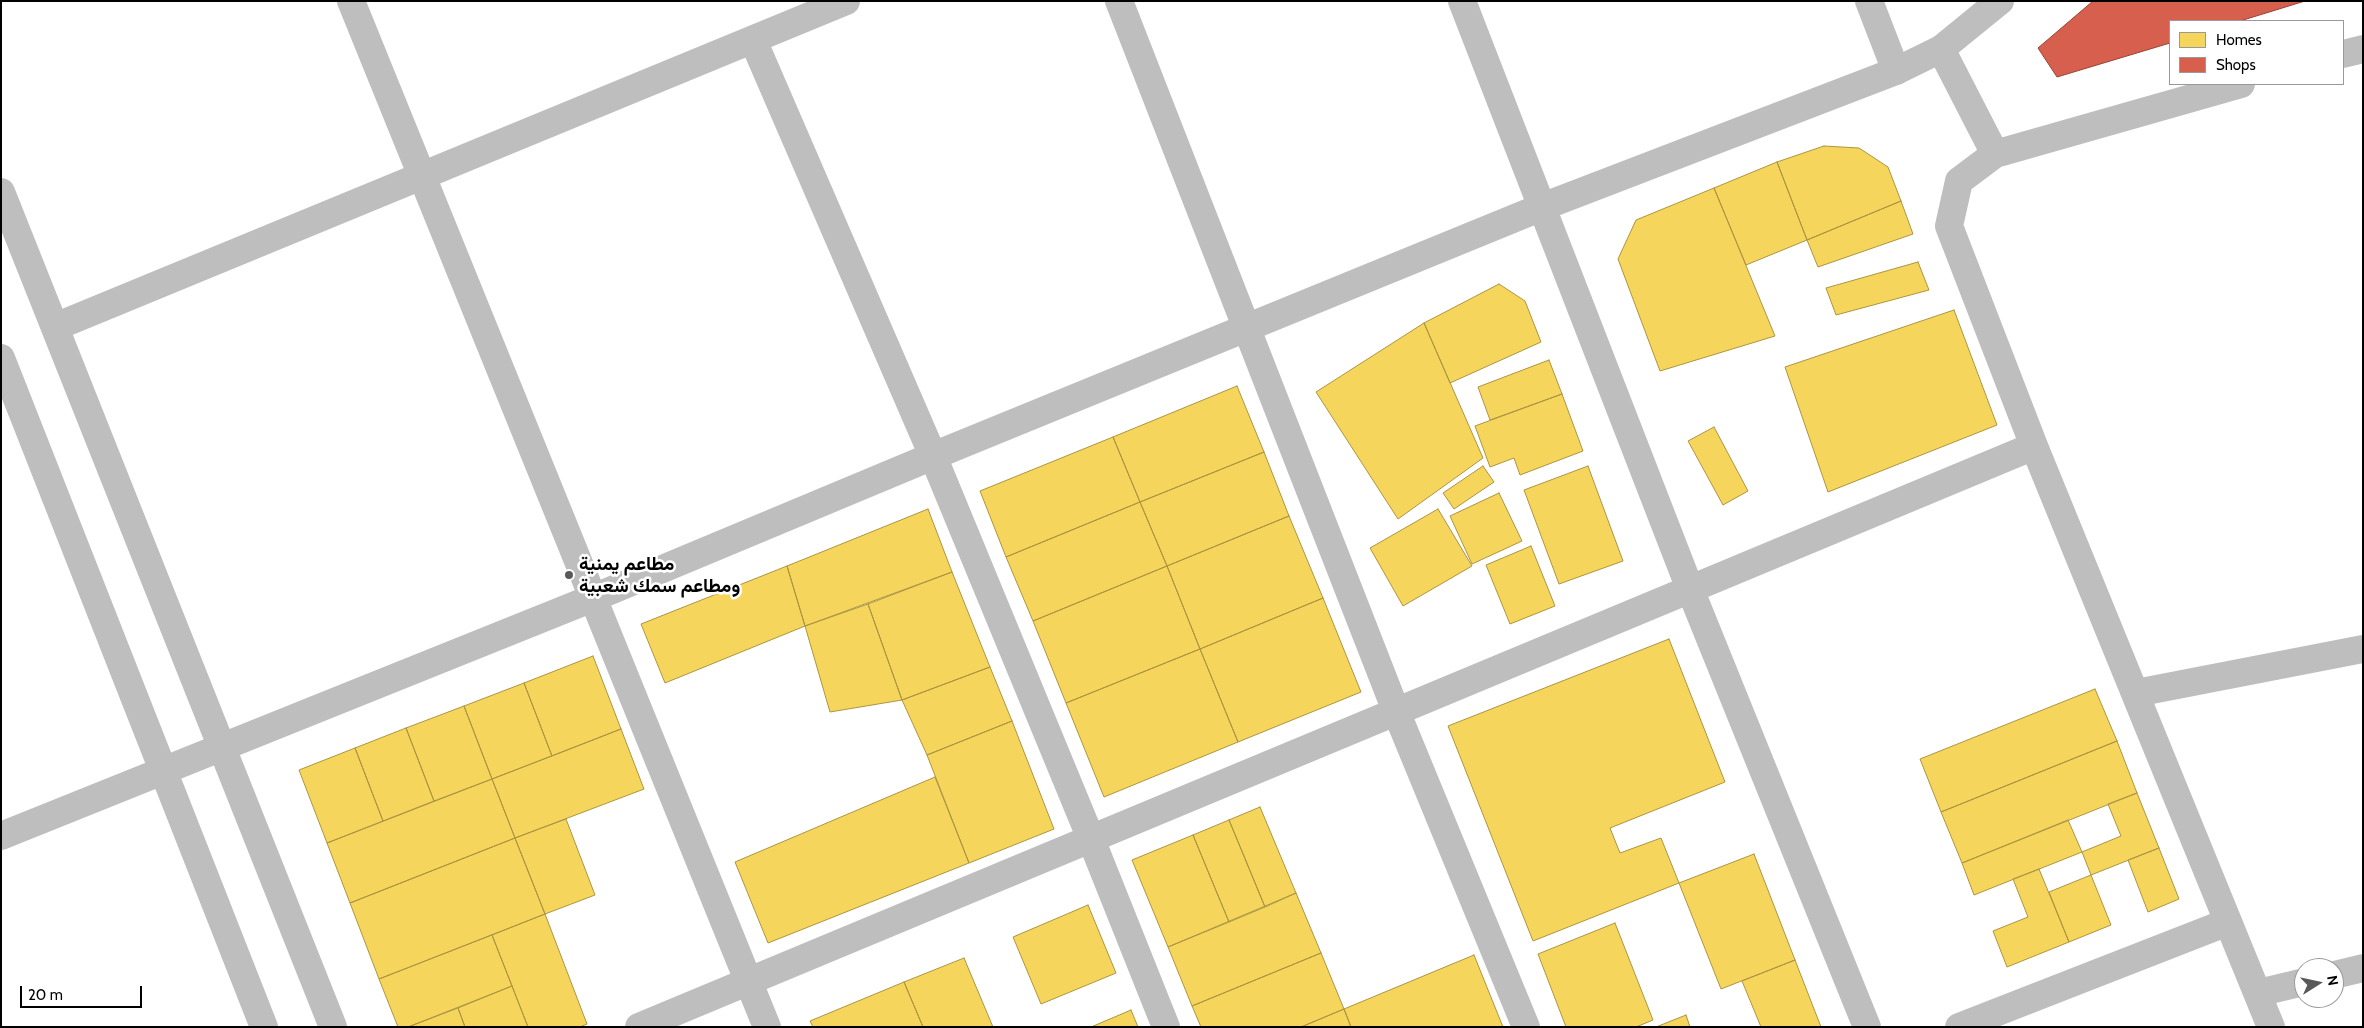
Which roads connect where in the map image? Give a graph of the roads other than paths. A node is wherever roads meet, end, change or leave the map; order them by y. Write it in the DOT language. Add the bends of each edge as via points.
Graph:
graph roads {
  1 [pos="351,1"];
  2 [pos="846,1"];
  3 [pos="1119,1"];
  4 [pos="1462,1"];
  5 [pos="1869,1"];
  6 [pos="2000,1"];
  7 [pos="753,40"];
  8 [pos="1941,49"];
  9 [pos="2363,49"];
  10 [pos="2344,54"];
  11 [pos="1896,71"];
  12 [pos="2237,85"];
  13 [pos="1995,154"];
  14 [pos="422,176"];
  15 [pos="1,192"];
  16 [pos="1542,207"];
  17 [pos="55,327"];
  18 [pos="1248,329"];
  19 [pos="1,358"];
  20 [pos="2034,446"];
  21 [pos="933,456"];
  22 [pos="1690,589"];
  23 [pos="593,598"];
  24 [pos="2363,649"];
  25 [pos="2136,693"];
  26 [pos="1396,710"];
  27 [pos="222,747"];
  28 [pos="163,771"];
  29 [pos="1,836"];
  30 [pos="1091,839"];
  31 [pos="2228,922"];
  32 [pos="2363,968"];
  33 [pos="2344,973"];
  34 [pos="748,981"];
  35 [pos="2294,985"];
  36 [pos="2258,994"];
  37 [pos="264,1027"];
  38 [pos="333,1027"];
  39 [pos="639,1027"];
  40 [pos="766,1027"];
  41 [pos="1166,1027"];
  42 [pos="1526,1027"];
  43 [pos="1867,1027"];
  44 [pos="1959,1027"];
  45 [pos="2271,1027"];
  1 -- 14 [label="street"];
  2 -- 7 [label="street"];
  3 -- 18 [label="street"];
  4 -- 16 [label="street"];
  5 -- 11 [label="street"];
  6 -- 8 [label="street"];
  7 -- 14 [label="street"];
  7 -- 21 [label="street"];
  8 -- 11 [label="street"];
  8 -- 13 [label="street"];
  9 -- 10 [label="street"];
  11 -- 16 [label="street"];
  12 -- 13 [label="street"];
  13 -- 20 [label="street" via="1959,181 1949,226"];
  14 -- 17 [label="street"];
  14 -- 23 [label="street"];
  15 -- 17 [label="street"];
  16 -- 18 [label="street"];
  16 -- 22 [label="street"];
  17 -- 27 [label="street"];
  18 -- 21 [label="street"];
  18 -- 26 [label="street"];
  19 -- 28 [label="street"];
  20 -- 22 [label="street"];
  20 -- 25 [label="street"];
  21 -- 23 [label="street"];
  21 -- 30 [label="street"];
  22 -- 26 [label="street"];
  22 -- 43 [label="street"];
  23 -- 27 [label="street"];
  23 -- 34 [label="street"];
  24 -- 25 [label="street"];
  25 -- 31 [label="street"];
  26 -- 30 [label="street"];
  26 -- 42 [label="street"];
  27 -- 28 [label="street"];
  27 -- 38 [label="street"];
  28 -- 29 [label="street"];
  28 -- 37 [label="street"];
  30 -- 34 [label="street"];
  30 -- 41 [label="street"];
  31 -- 36 [label="street"];
  31 -- 44 [label="street"];
  32 -- 33 [label="street"];
  34 -- 39 [label="street"];
  34 -- 40 [label="street"];
  35 -- 36 [label="street"];
  36 -- 45 [label="street"];
}
